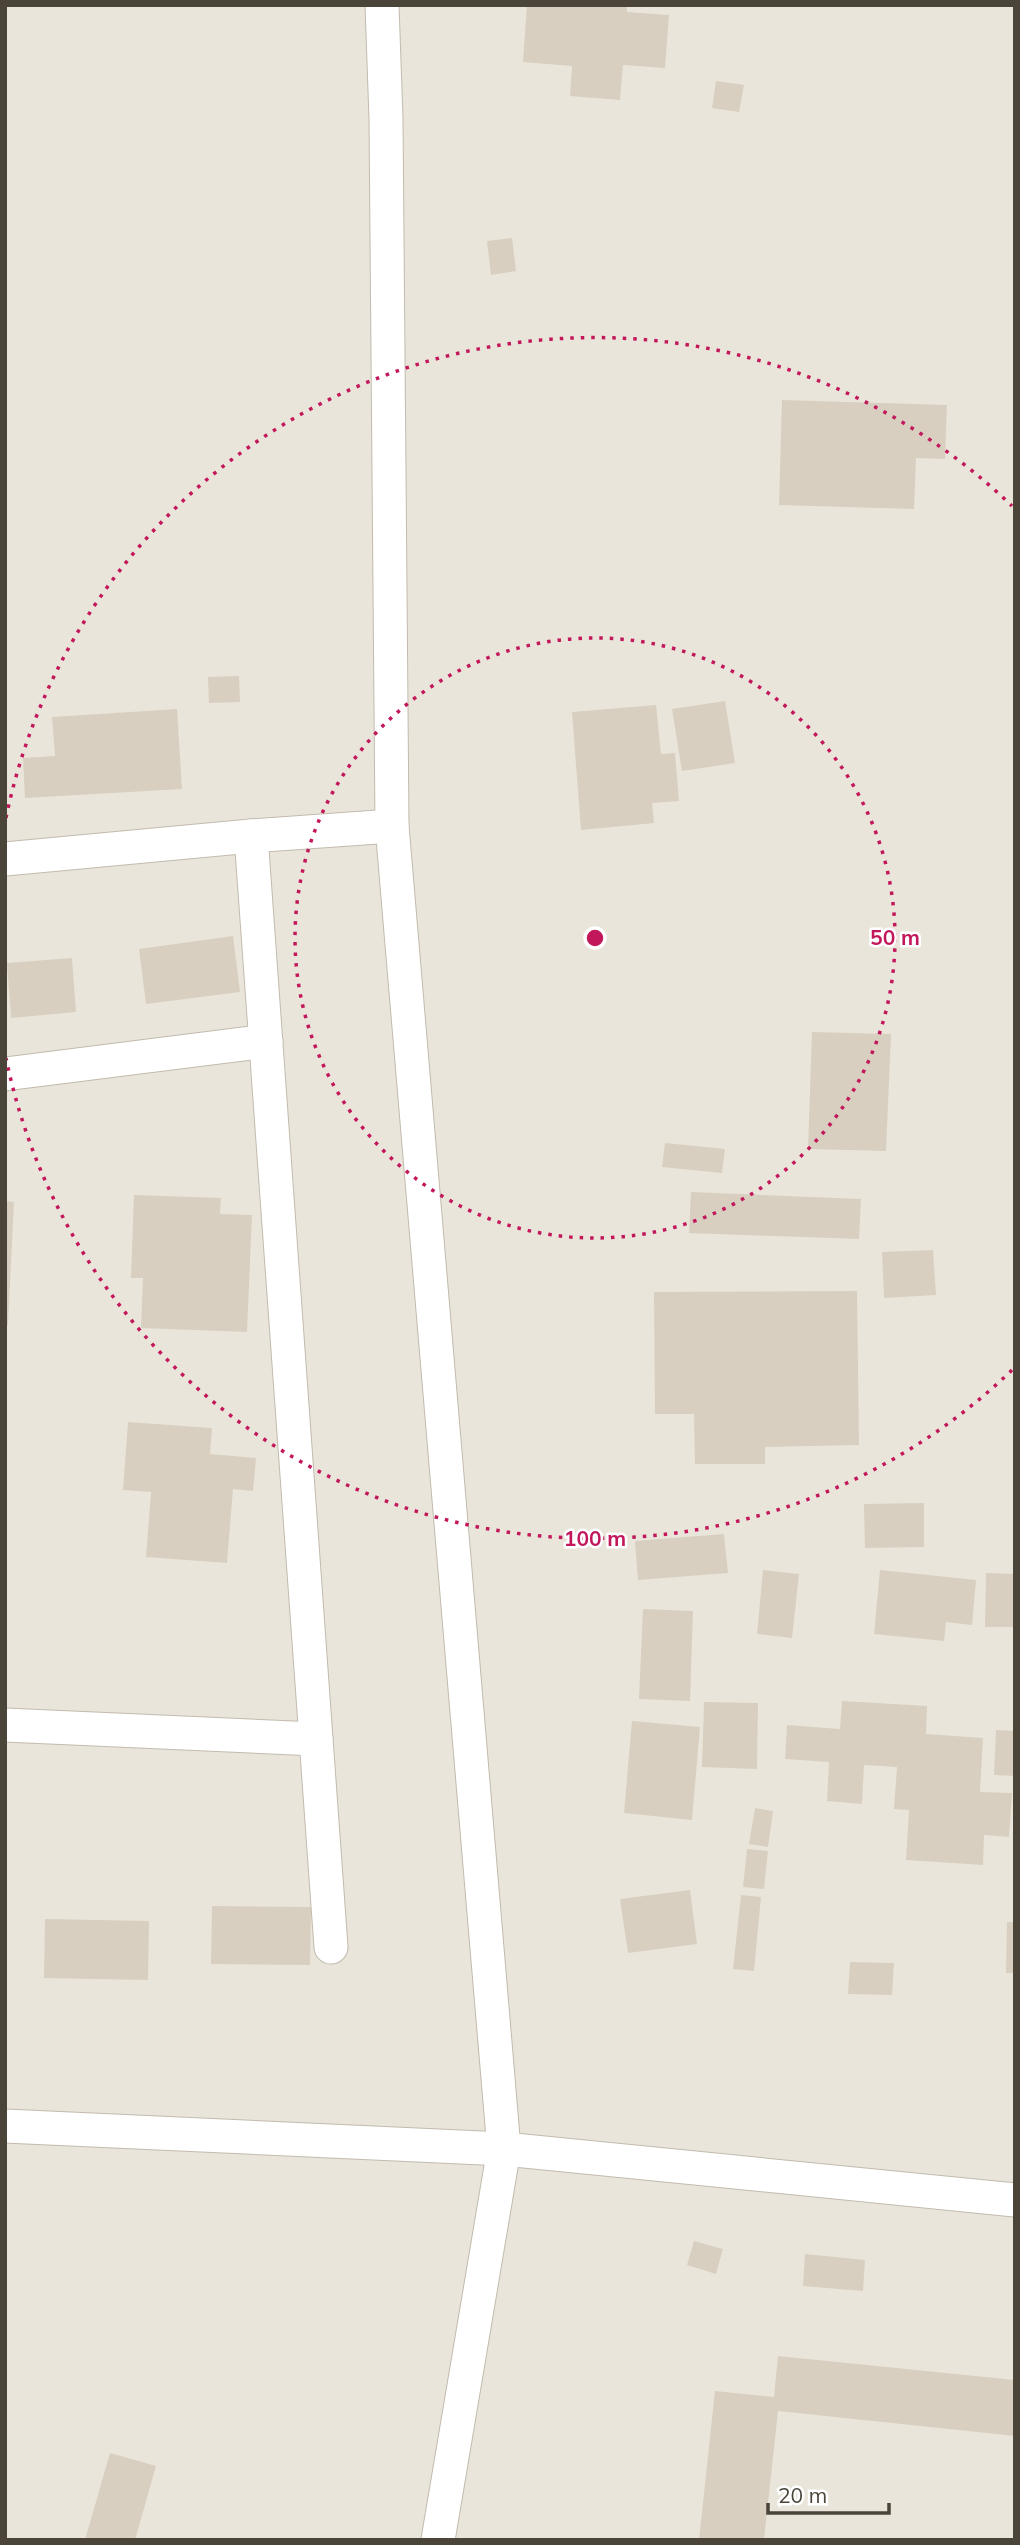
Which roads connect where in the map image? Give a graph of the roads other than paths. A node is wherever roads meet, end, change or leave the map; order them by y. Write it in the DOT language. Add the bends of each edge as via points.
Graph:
graph roads {
  1 [pos="382,5"];
  2 [pos="392,826"];
  3 [pos="251,836"];
  4 [pos="5,859"];
  5 [pos="267,1041"];
  6 [pos="5,1074"];
  7 [pos="5,1725"];
  8 [pos="316,1739"];
  9 [pos="331,1947"];
  10 [pos="5,2126"];
  11 [pos="504,2149"];
  12 [pos="1015,2200"];
  13 [pos="438,2540"];
  1 -- 2 [label="street"];
  2 -- 3 [label="street"];
  2 -- 11 [label="street"];
  3 -- 4 [label="street"];
  3 -- 5 [label="street"];
  5 -- 6 [label="street"];
  5 -- 8 [label="street"];
  7 -- 8 [label="street"];
  8 -- 9 [label="street"];
  10 -- 11 [label="street"];
  11 -- 12 [label="street"];
  11 -- 13 [label="street"];
}
